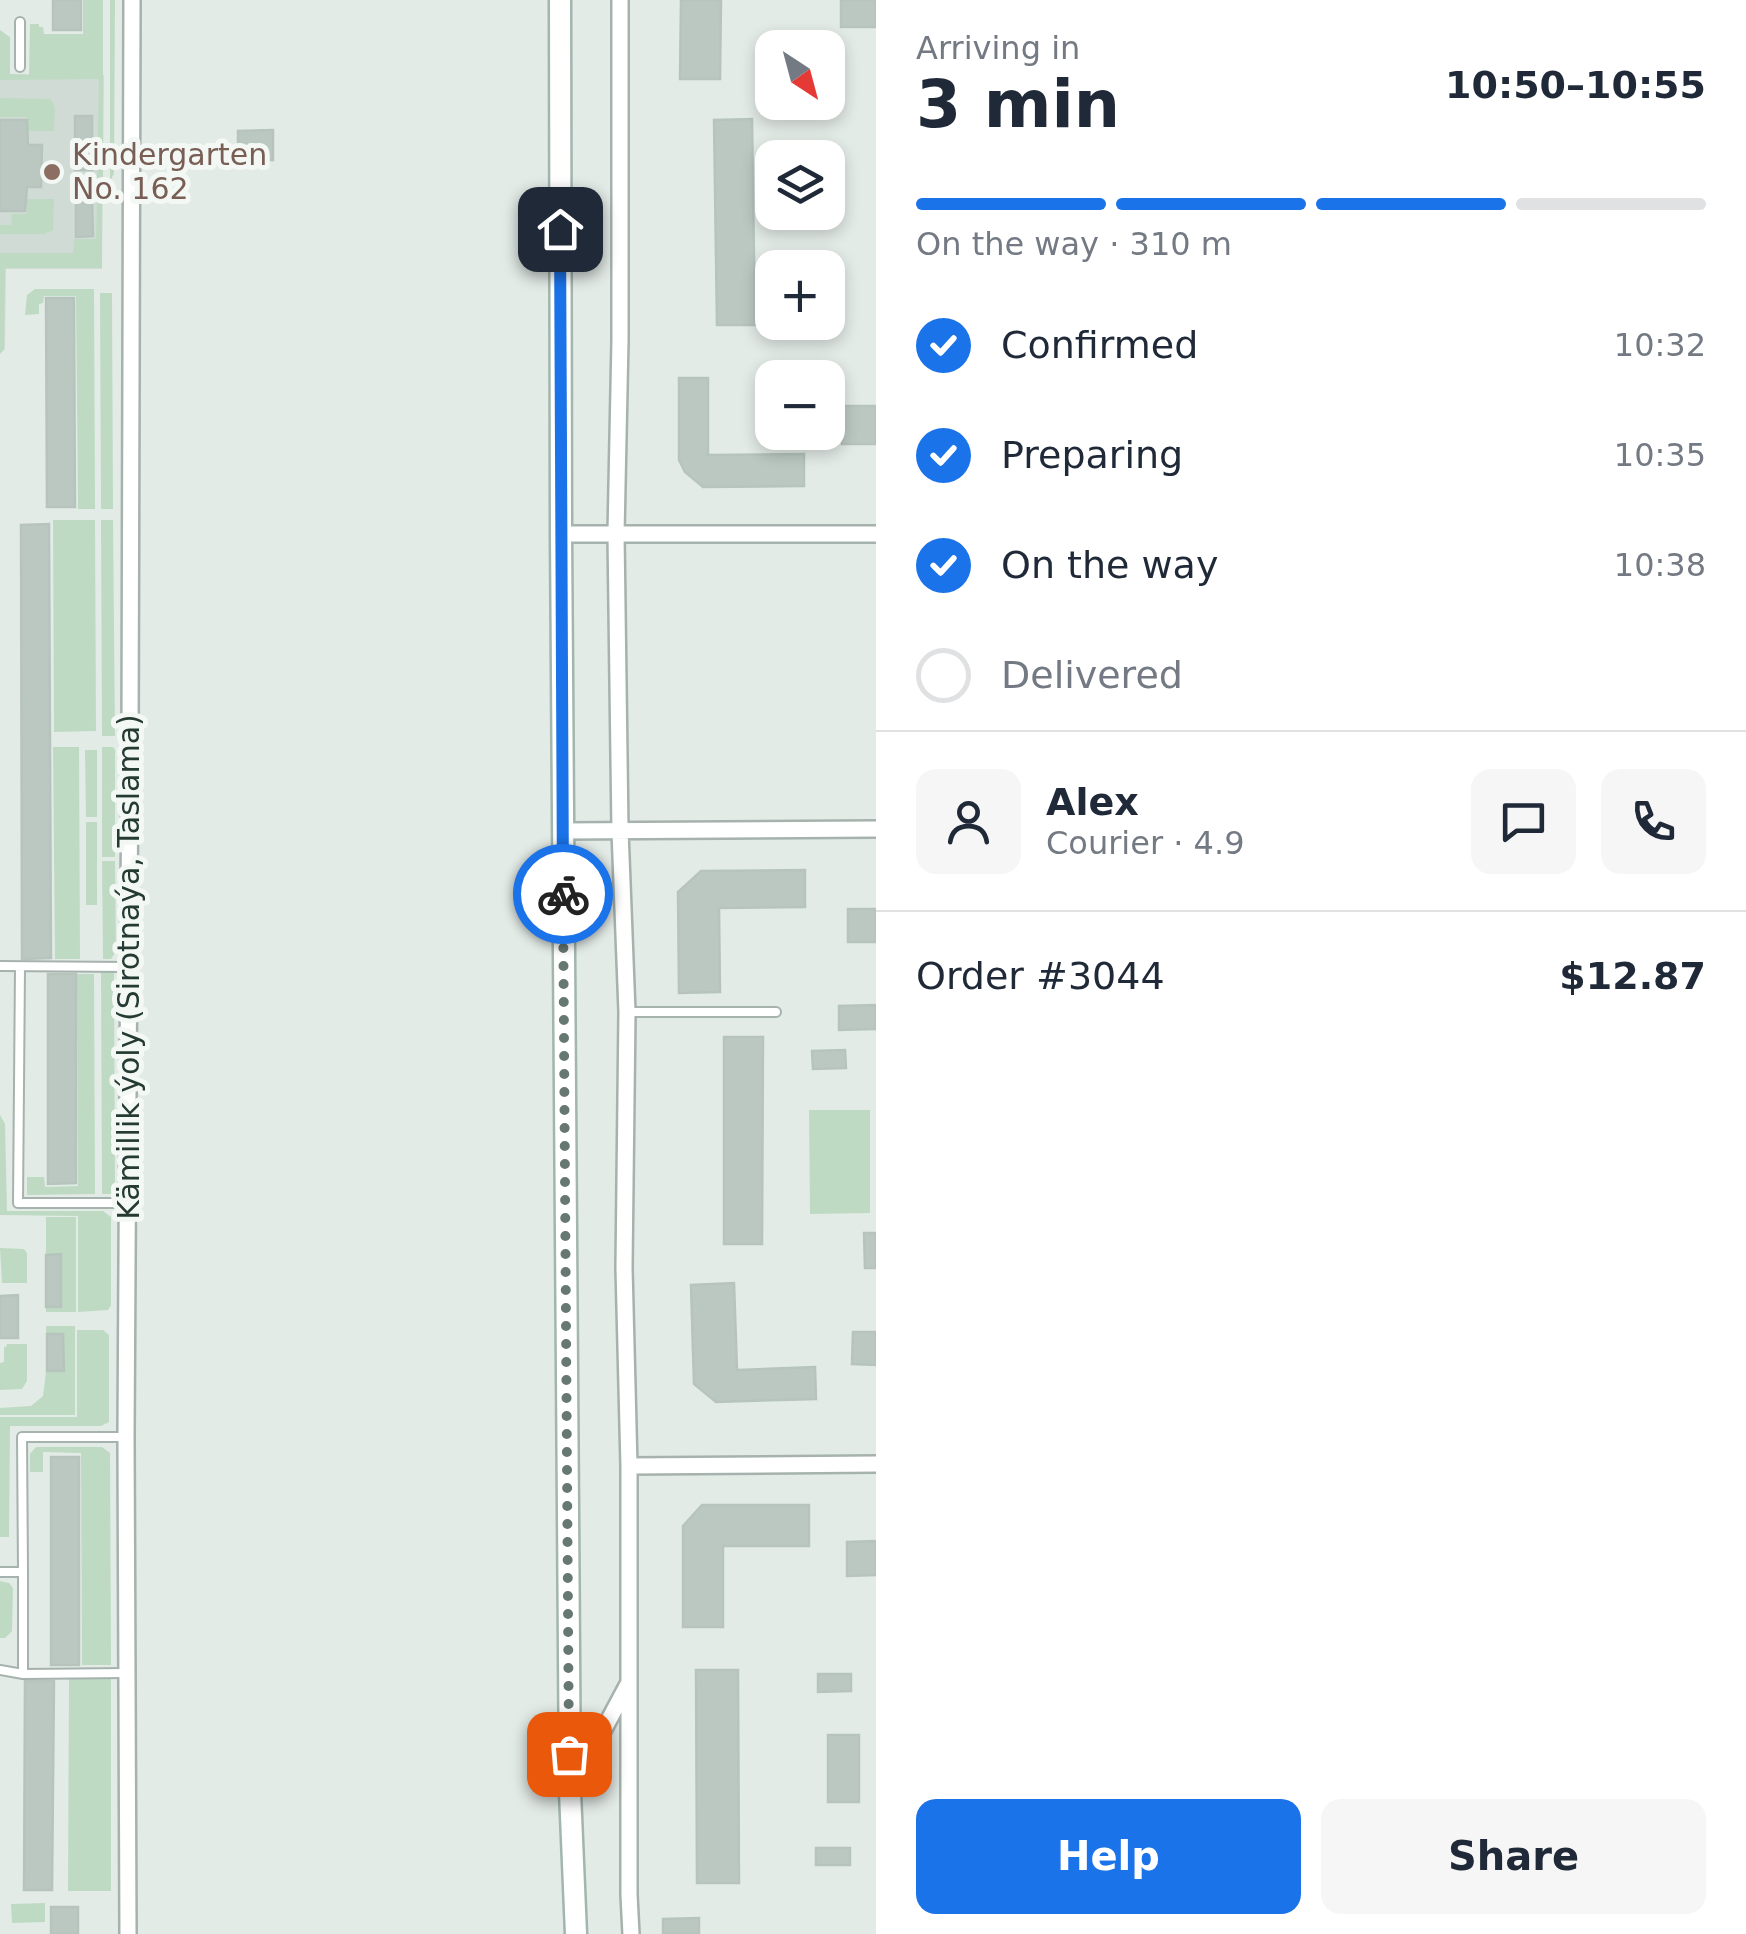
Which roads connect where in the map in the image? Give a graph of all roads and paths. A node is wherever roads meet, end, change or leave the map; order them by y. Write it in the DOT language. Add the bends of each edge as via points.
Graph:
graph roads {
  1 [pos="132,0"];
  2 [pos="560,0"];
  3 [pos="620,0"];
  4 [pos="20,22"];
  5 [pos="20,67"];
  6 [pos="561,534"];
  7 [pos="616,534"];
  8 [pos="876,534"];
  9 [pos="876,829"];
  10 [pos="563,831"];
  11 [pos="620,831"];
  12 [pos="0,966"];
  13 [pos="20,966"];
  14 [pos="129,966"];
  15 [pos="627,1012"];
  16 [pos="776,1012"];
  17 [pos="127,1203"];
  18 [pos="126,1436"];
  19 [pos="876,1464"];
  20 [pos="629,1466"];
  21 [pos="0,1572"];
  22 [pos="22,1572"];
  23 [pos="0,1670"];
  24 [pos="126,1673"];
  25 [pos="22,1674"];
  26 [pos="628,1684"];
  27 [pos="570,1792"];
  28 [pos="128,1934"];
  29 [pos="576,1934"];
  30 [pos="631,1934"];
  1 -- 14 [label="street, Kämillik ýoly (Sirotnaýa, Taslama)"];
  2 -- 6 [label="street"];
  3 -- 7 [label="street"];
  4 -- 5 [label="lane"];
  6 -- 7 [label="street"];
  6 -- 10 [label="street"];
  7 -- 8 [label="street"];
  7 -- 11 [label="street"];
  9 -- 11 [label="street"];
  10 -- 11 [label="street"];
  10 -- 27 [label="street"];
  11 -- 15 [label="street"];
  12 -- 13 [label="lane"];
  13 -- 14 [label="lane"];
  13 -- 17 [label="lane" via="18,1203"];
  14 -- 17 [label="street, Kämillik ýoly (Sirotnaýa, Taslama)"];
  15 -- 16 [label="lane"];
  15 -- 20 [label="street"];
  17 -- 18 [label="street, Kämillik ýoly (Sirotnaýa, Taslama)"];
  18 -- 22 [label="lane" via="22,1437"];
  18 -- 24 [label="street, Kämillik ýoly (Sirotnaýa, Taslama)"];
  19 -- 20 [label="street"];
  20 -- 26 [label="street"];
  21 -- 22 [label="lane"];
  22 -- 25 [label="lane"];
  23 -- 25 [label="lane"];
  24 -- 25 [label="lane"];
  24 -- 28 [label="street, Kämillik ýoly (Sirotnaýa, Taslama)"];
  26 -- 27 [label="street"];
  26 -- 30 [label="street"];
  27 -- 29 [label="street"];
}
